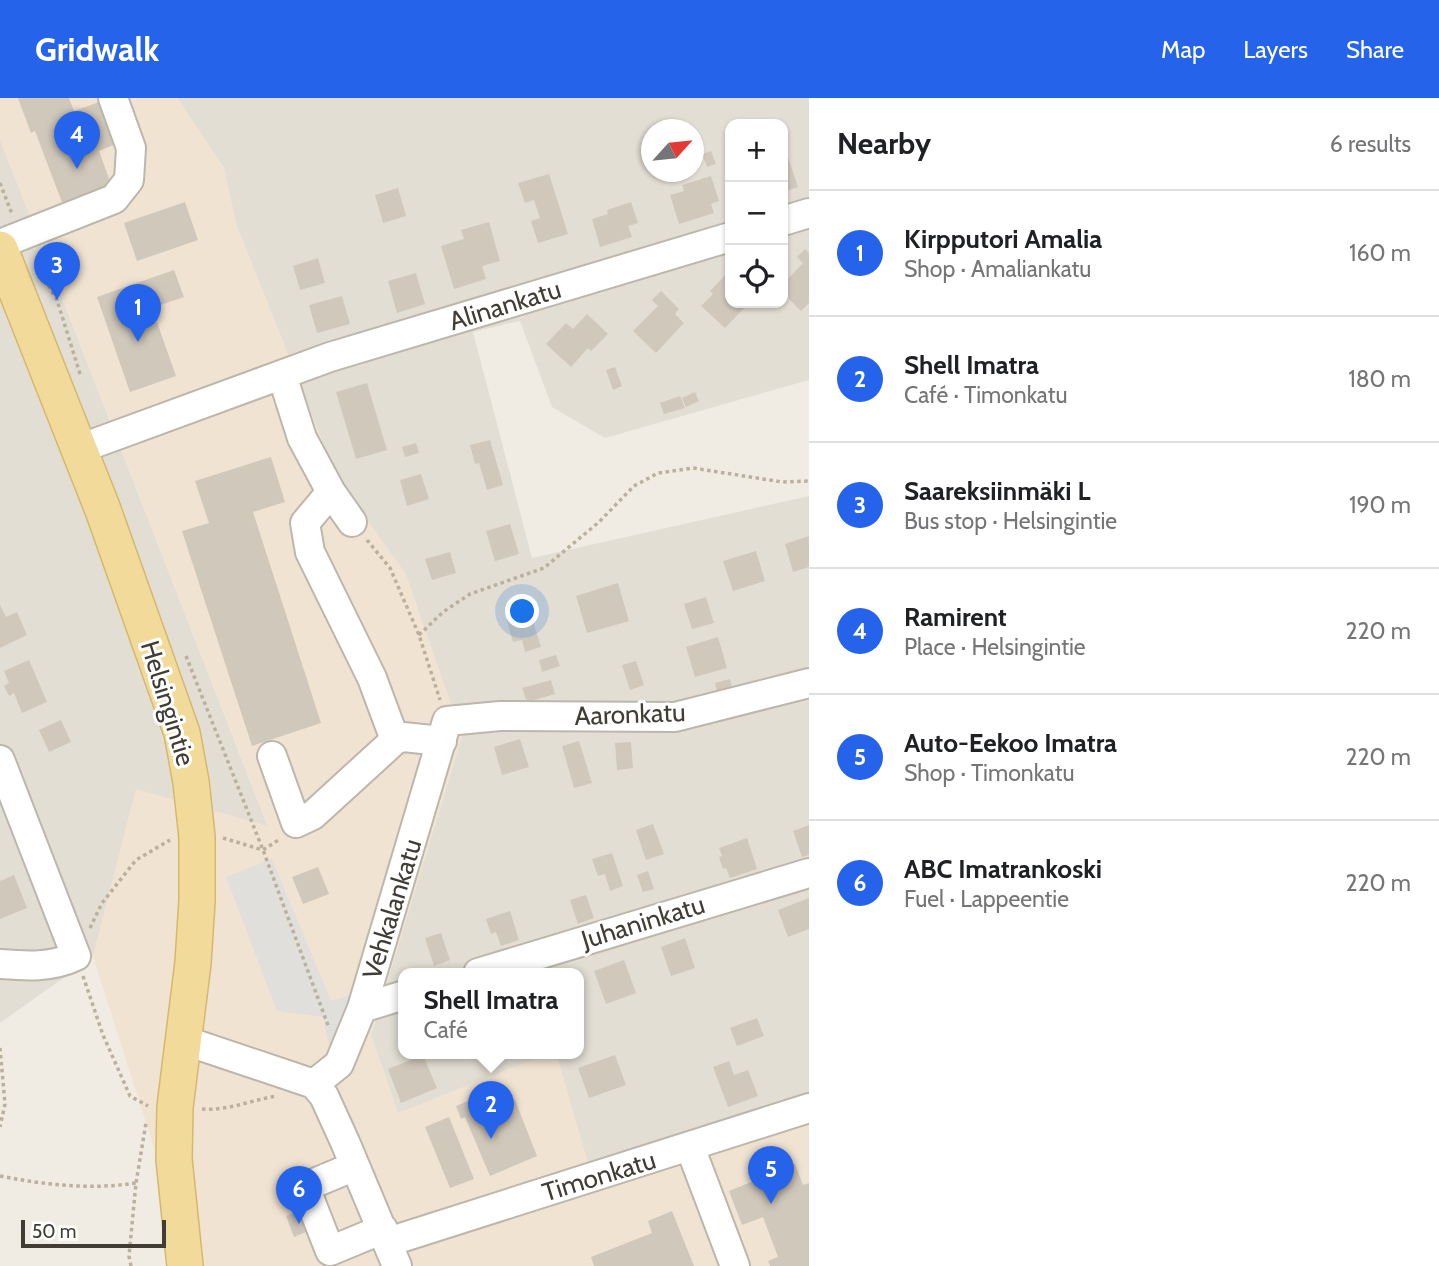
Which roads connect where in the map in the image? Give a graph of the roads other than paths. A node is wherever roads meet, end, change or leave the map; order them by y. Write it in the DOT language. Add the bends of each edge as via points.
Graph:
graph roads {
  1 [pos="113,98"];
  2 [pos="809,213"];
  3 [pos="788,219"];
  4 [pos="725,238"];
  5 [pos="0,244"];
  6 [pos="0,249"];
  7 [pos="282,375"];
  8 [pos="79,449"];
  9 [pos="331,492"];
  10 [pos="352,522"];
  11 [pos="809,683"];
  12 [pos="444,731"];
  13 [pos="395,740"];
  14 [pos="272,755"];
  15 [pos="0,760"];
  16 [pos="809,873"];
  17 [pos="0,964"];
  18 [pos="495,968"];
  19 [pos="398,997"];
  20 [pos="362,1008"];
  21 [pos="183,1040"];
  22 [pos="313,1084"];
  23 [pos="809,1108"];
  24 [pos="691,1147"];
  25 [pos="355,1167"];
  26 [pos="389,1246"];
  27 [pos="185,1266"];
  28 [pos="735,1266"];
  1 -- 5 [label="street" via="131,148 129,180 114,199"];
  2 -- 3 [label="street"];
  4 -- 7 [label="street, Alinankatu"];
  6 -- 8 [label="main road, Helsingintie"];
  7 -- 8 [label="street, Alinankatu"];
  7 -- 9 [label="street" via="302,439"];
  8 -- 21 [label="main road, Helsingintie" via="182,733 191,782 197,901"];
  9 -- 10 [label="street"];
  9 -- 13 [label="street" via="304,523 310,552 372,678"];
  11 -- 12 [label="street, Aaronkatu" via="675,717 500,716"];
  12 -- 13 [label="street, Aaronkatu"];
  12 -- 20 [label="street, Vehkalankatu"];
  13 -- 14 [label="street" via="313,816 296,823"];
  15 -- 17 [label="street" via="76,956 35,966"];
  16 -- 18 [label="street, Juhaninkatu"];
  19 -- 20 [label="street"];
  20 -- 22 [label="street, Vehkalankatu" via="339,1064"];
  21 -- 22 [label="street"];
  21 -- 27 [label="main road, Helsingintie" via="161,1113 174,1159"];
  22 -- 25 [label="street" via="324,1096"];
  23 -- 24 [label="street, Timonkatu"];
  24 -- 26 [label="street, Timonkatu"];
  24 -- 28 [label="street"];
  25 -- 26 [label="street"];
  25 -- 26 [label="street, Timonkatu" via="305,1187 330,1251"];
}
